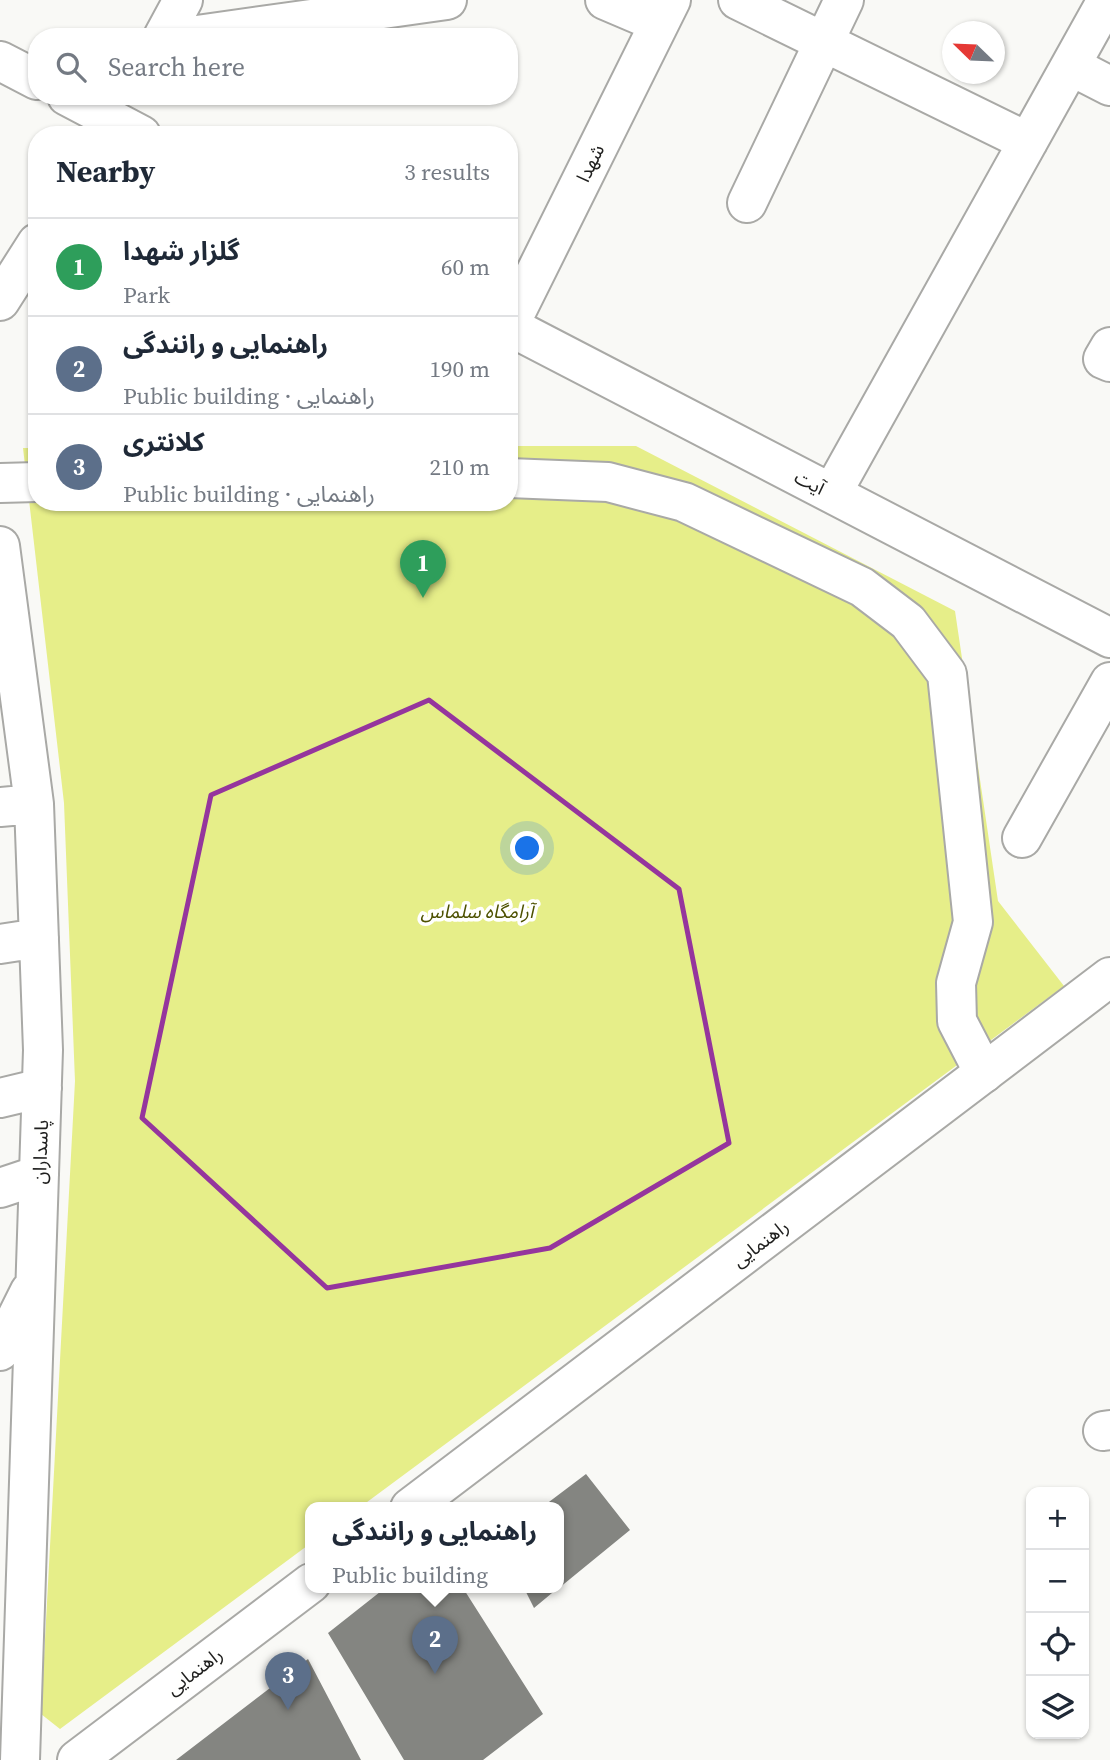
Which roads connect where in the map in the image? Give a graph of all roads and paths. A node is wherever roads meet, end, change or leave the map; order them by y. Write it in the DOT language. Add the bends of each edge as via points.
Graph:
graph roads {
  1 [pos="183,0"];
  2 [pos="447,0"];
  3 [pos="605,0"];
  4 [pos="738,0"];
  5 [pos="844,0"];
  6 [pos="1107,0"];
  7 [pos="665,12"];
  8 [pos="168,28"];
  9 [pos="247,28"];
  10 [pos="823,42"];
  11 [pos="0,61"];
  12 [pos="1071,66"];
  13 [pos="28,75"];
  14 [pos="1110,86"];
  15 [pos="86,105"];
  16 [pos="123,122"];
  17 [pos="1028,142"];
  18 [pos="747,203"];
  19 [pos="28,257"];
  20 [pos="0,301"];
  21 [pos="518,308"];
  22 [pos="518,331"];
  23 [pos="1110,347"];
  24 [pos="1110,362"];
  25 [pos="518,478"];
  26 [pos="28,482"];
  27 [pos="0,483"];
  28 [pos="832,493"];
  29 [pos="0,546"];
  30 [pos="1110,638"];
  31 [pos="1110,682"];
  32 [pos="12,718"];
  33 [pos="17,805"];
  34 [pos="1022,838"];
  35 [pos="39,938"];
  36 [pos="0,944"];
  37 [pos="1110,977"];
  38 [pos="984,1073"];
  39 [pos="42,1087"];
  40 [pos="0,1098"];
  41 [pos="39,1175"];
  42 [pos="0,1188"];
  43 [pos="35,1281"];
  44 [pos="0,1351"];
  45 [pos="418,1502"];
  46 [pos="305,1588"];
  47 [pos="20,1760"];
  48 [pos="77,1760"];
  1 -- 8 [label="street"];
  2 -- 9 [label="street"];
  3 -- 7 [label="street"];
  4 -- 10 [label="street"];
  5 -- 10 [label="street"];
  6 -- 12 [label="street"];
  7 -- 21 [label="street, شهدا"];
  10 -- 17 [label="street"];
  10 -- 18 [label="street"];
  11 -- 13 [label="street"];
  12 -- 14 [label="street"];
  12 -- 17 [label="street"];
  15 -- 16 [label="street"];
  17 -- 28 [label="street"];
  19 -- 20 [label="street"];
  22 -- 28 [label="street, آیت"];
  23 -- 24 [label="street" via="1103,359"];
  25 -- 38 [label="street" via="608,482 684,502 862,587 908,622 947,674 973,922 956,983 957,1021"];
  26 -- 27 [label="street"];
  28 -- 30 [label="street, آیت"];
  29 -- 32 [label="street, پاسداران"];
  31 -- 34 [label="street"];
  32 -- 33 [label="street, پاسداران"];
  33 -- 35 [label="street, پاسداران"];
  35 -- 36 [label="street"];
  35 -- 39 [label="street, پاسداران"];
  37 -- 38 [label="street, راهنمایی"];
  38 -- 45 [label="street, راهنمایی"];
  39 -- 40 [label="street"];
  39 -- 41 [label="street, پاسداران"];
  41 -- 42 [label="street"];
  41 -- 43 [label="street, پاسداران"];
  43 -- 44 [label="street"];
  43 -- 47 [label="street, پاسداران"];
  46 -- 48 [label="street, راهنمایی"];
}
